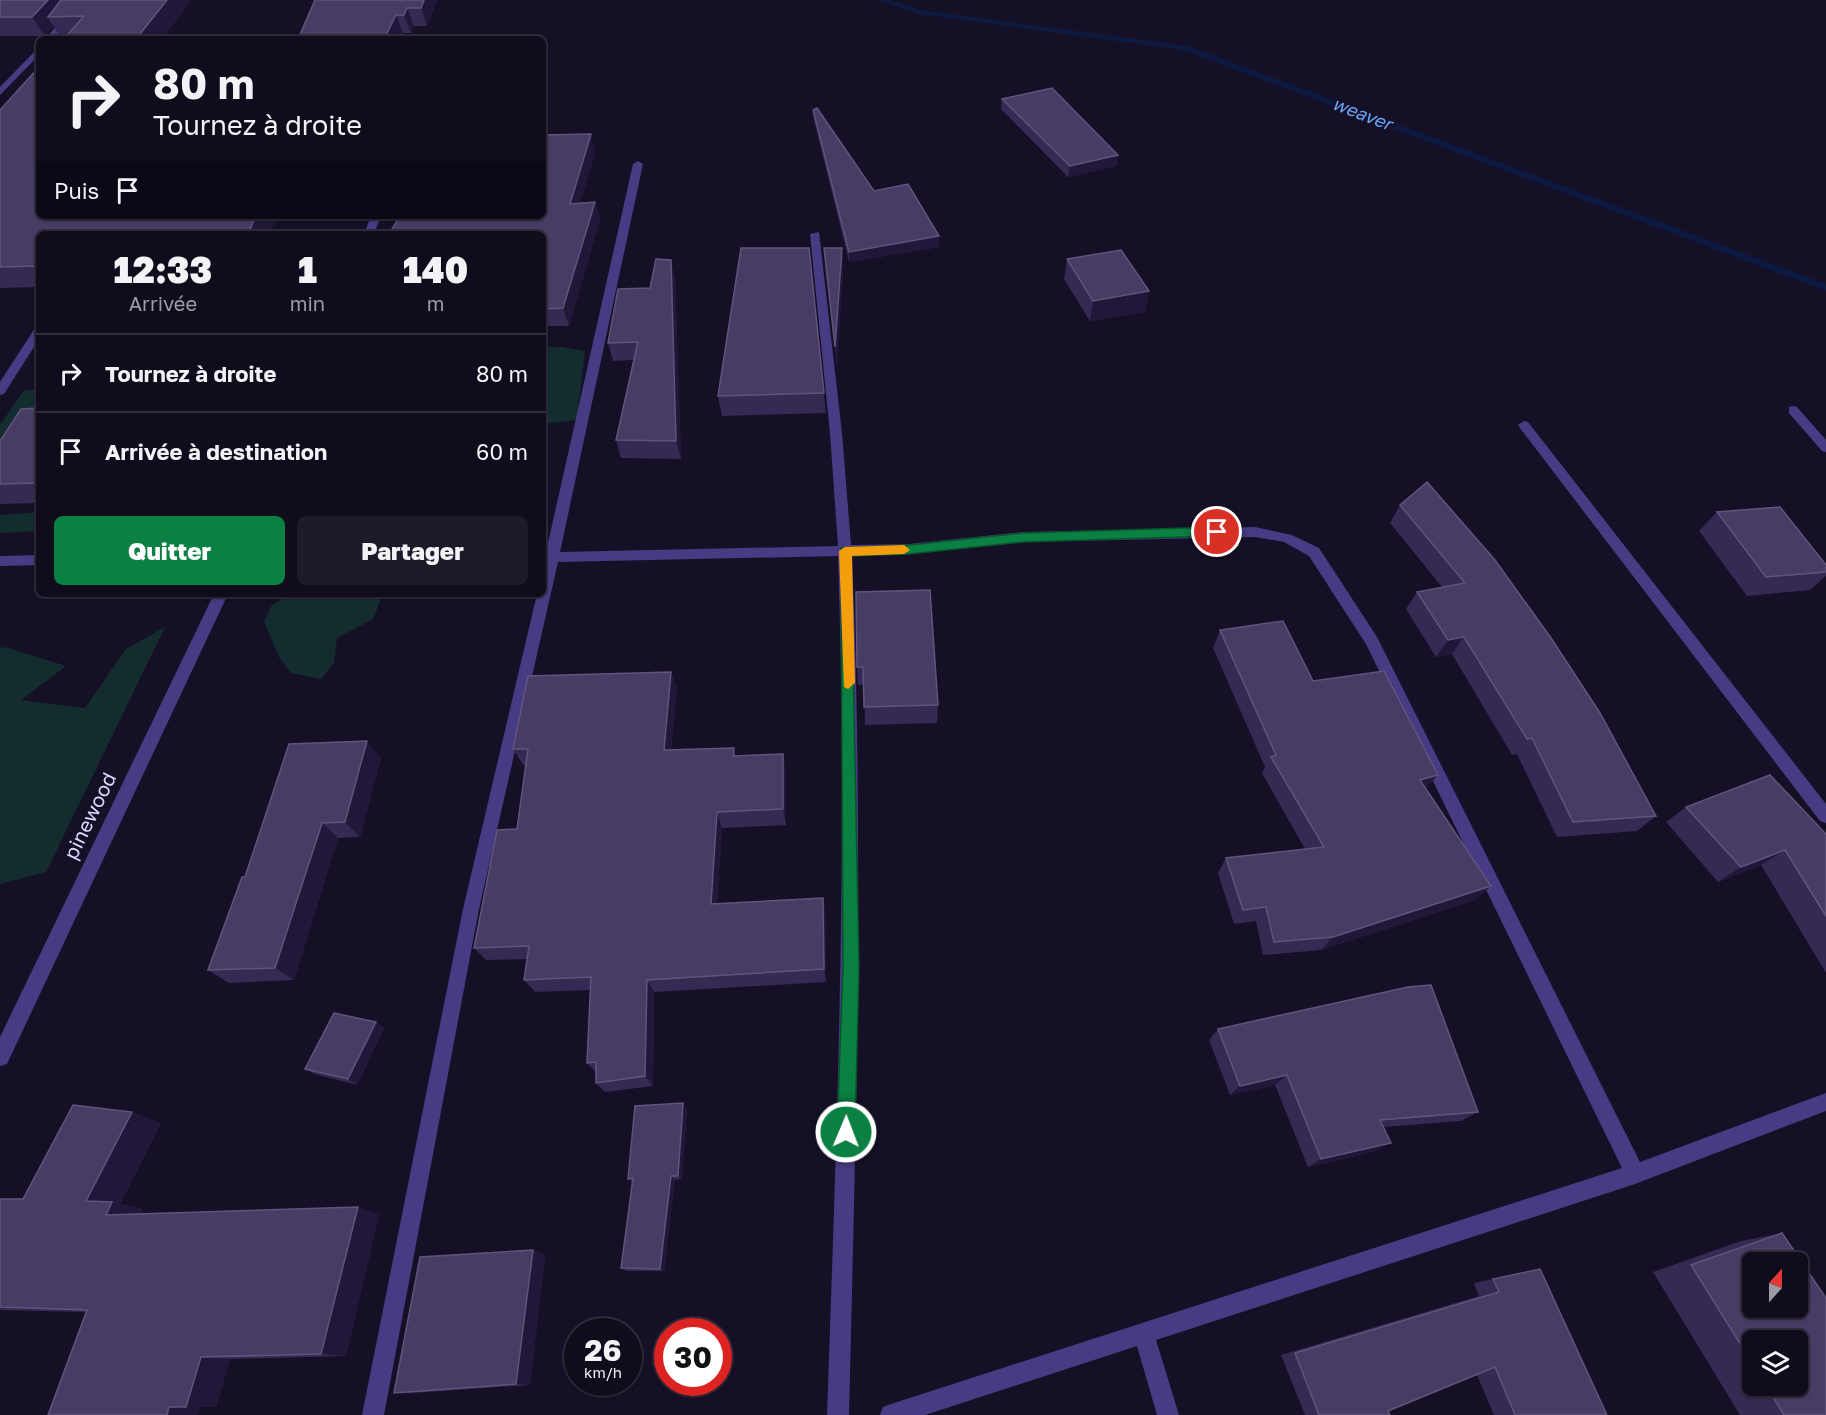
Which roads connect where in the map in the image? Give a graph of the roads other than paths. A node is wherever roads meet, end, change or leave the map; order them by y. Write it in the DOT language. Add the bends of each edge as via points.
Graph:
graph roads {
  1 [pos="83,0"];
  2 [pos="52,36"];
  3 [pos="36,53"];
  4 [pos="0,92"];
  5 [pos="638,164"];
  6 [pos="815,234"];
  7 [pos="36,335"];
  8 [pos="0,391"];
  9 [pos="1793,410"];
  10 [pos="1524,425"];
  11 [pos="1826,448"];
  12 [pos="845,551"];
  13 [pos="548,557"];
  14 [pos="36,560"];
  15 [pos="0,561"];
  16 [pos="219,597"];
  17 [pos="539,597"];
  18 [pos="1826,816"];
  19 [pos="0,1057"];
  20 [pos="1826,1102"];
  21 [pos="1635,1174"];
  22 [pos="1144,1334"];
  23 [pos="373,1415"];
  24 [pos="838,1415"];
  25 [pos="891,1415"];
  26 [pos="1168,1415"];
  1 -- 2 [label="street"];
  3 -- 4 [label="street"];
  5 -- 13 [label="street"];
  6 -- 12 [label="street"];
  7 -- 8 [label="street"];
  9 -- 11 [label="street"];
  10 -- 18 [label="street"];
  12 -- 13 [label="street"];
  12 -- 21 [label="street" via="909,549 1023,537 1255,532 1287,538 1314,552 1372,641"];
  12 -- 24 [label="street" via="851,967"];
  14 -- 15 [label="street"];
  16 -- 19 [label="street, pinewood"];
  17 -- 23 [label="street" via="471,909"];
  20 -- 21 [label="street"];
  21 -- 22 [label="street"];
  22 -- 25 [label="street"];
  22 -- 26 [label="street"];
}
